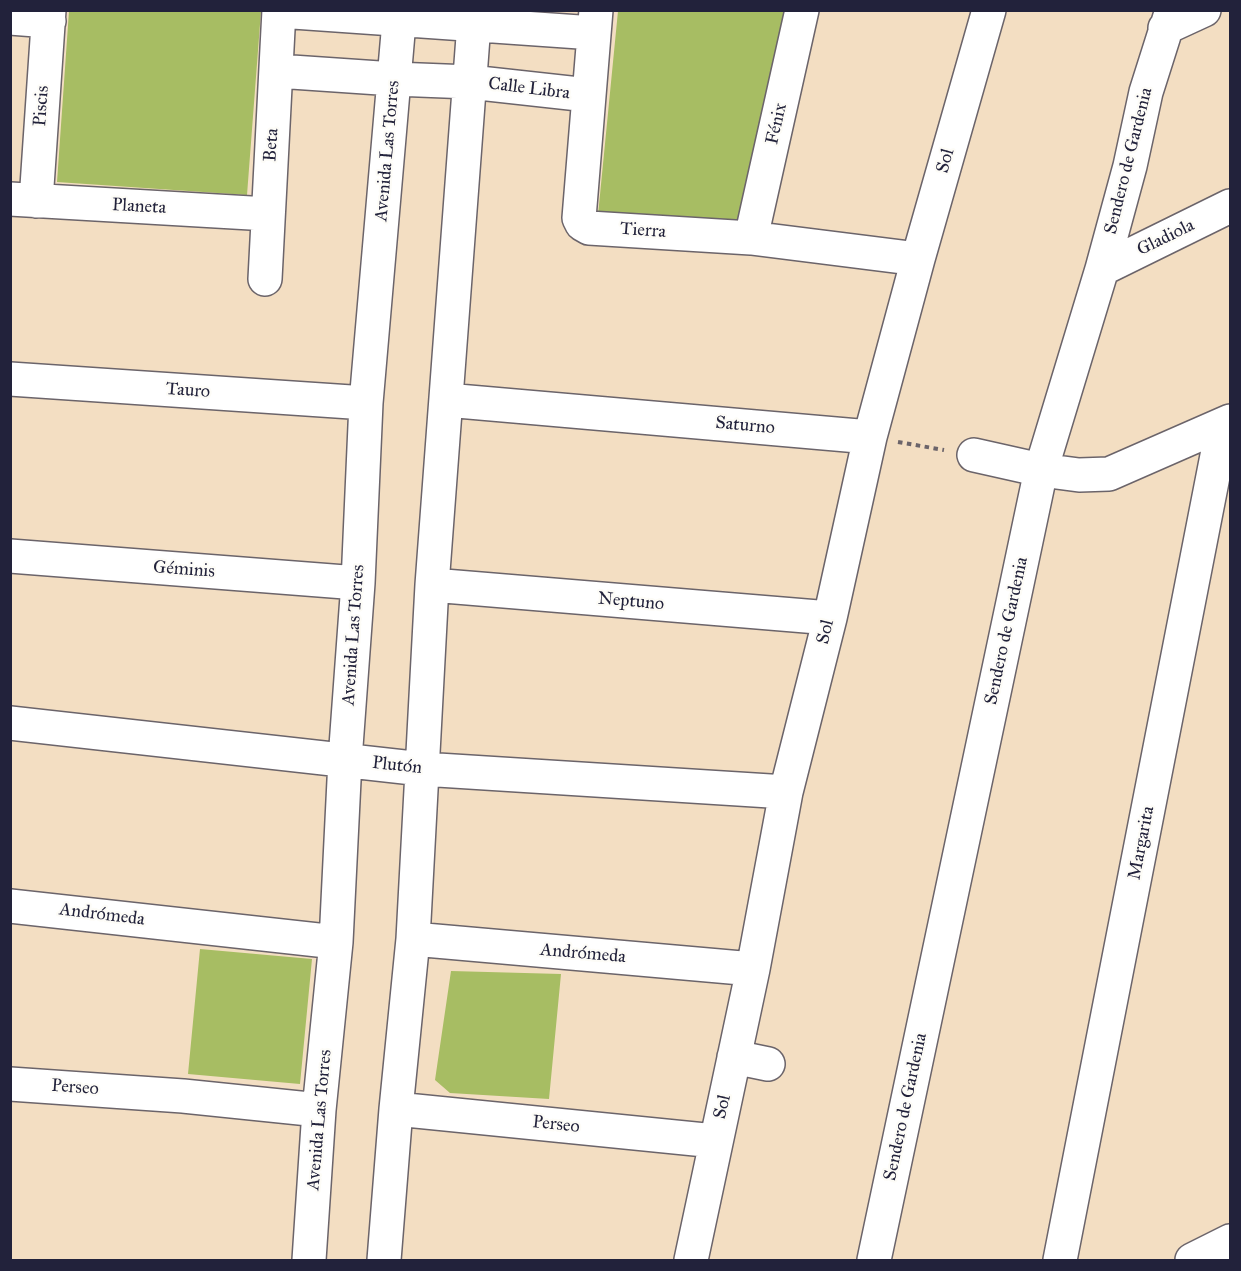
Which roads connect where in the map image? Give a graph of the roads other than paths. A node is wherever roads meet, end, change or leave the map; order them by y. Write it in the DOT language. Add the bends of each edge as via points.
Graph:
graph roads {
  1 [pos="802,10"];
  2 [pos="989,10"];
  3 [pos="1204,10"];
  4 [pos="279,11"];
  5 [pos="400,15"];
  6 [pos="49,16"];
  7 [pos="10,18"];
  8 [pos="475,18"];
  9 [pos="1168,19"];
  10 [pos="595,22"];
  11 [pos="277,71"];
  12 [pos="394,79"];
  13 [pos="470,82"];
  14 [pos="588,95"];
  15 [pos="23,200"];
  16 [pos="1230,207"];
  17 [pos="268,214"];
  18 [pos="751,238"];
  19 [pos="918,258"];
  20 [pos="1102,269"];
  21 [pos="265,279"];
  22 [pos="10,379"];
  23 [pos="446,400"];
  24 [pos="366,403"];
  25 [pos="1227,423"];
  26 [pos="870,437"];
  27 [pos="974,455"];
  28 [pos="1041,470"];
  29 [pos="10,556"];
  30 [pos="358,583"];
  31 [pos="432,585"];
  32 [pos="830,618"];
  33 [pos="10,723"];
  34 [pos="345,760"];
  35 [pos="422,769"];
  36 [pos="786,792"];
  37 [pos="10,906"];
  38 [pos="413,939"];
  39 [pos="336,942"];
  40 [pos="753,969"];
  41 [pos="734,1058"];
  42 [pos="768,1064"];
  43 [pos="10,1084"];
  44 [pos="396,1109"];
  45 [pos="319,1110"];
  46 [pos="716,1141"];
  47 [pos="1230,1241"];
  48 [pos="309,1260"];
  49 [pos="384,1260"];
  50 [pos="691,1260"];
  51 [pos="874,1260"];
  52 [pos="1060,1260"];
  53 [pos="1192,1260"];
  1 -- 18 [label="street, Fénix"];
  2 -- 19 [label="street, Sol"];
  3 -- 9 [label="street"];
  4 -- 5 [label="street"];
  4 -- 11 [label="street, Beta"];
  5 -- 8 [label="street"];
  5 -- 12 [label="street, Avenida Las Torres"];
  6 -- 7 [label="street"];
  6 -- 15 [label="street, Piscis"];
  8 -- 10 [label="street"];
  8 -- 13 [label="street"];
  9 -- 20 [label="street, Sendero de Gardenia"];
  10 -- 14 [label="street, Tierra"];
  11 -- 12 [label="street, Calle Libra"];
  11 -- 17 [label="street, Beta"];
  12 -- 13 [label="street, Calle Libra"];
  12 -- 24 [label="street, Avenida Las Torres"];
  13 -- 14 [label="street, Calle Libra"];
  13 -- 23 [label="street"];
  14 -- 18 [label="street, Tierra" via="579,218 582,224 589,228"];
  15 -- 17 [label="street, Planeta"];
  16 -- 20 [label="street, Gladiola"];
  17 -- 21 [label="street, Beta"];
  18 -- 19 [label="street, Tierra"];
  19 -- 26 [label="street, Sol"];
  20 -- 28 [label="street, Sendero de Gardenia"];
  22 -- 24 [label="street, Tauro"];
  23 -- 26 [label="street, Saturno"];
  23 -- 31 [label="street"];
  24 -- 30 [label="street, Avenida Las Torres"];
  25 -- 28 [label="street" via="1109,474"];
  25 -- 52 [label="street, Margarita"];
  26 -- 32 [label="street, Sol"];
  27 -- 28 [label="street"];
  28 -- 51 [label="street, Sendero de Gardenia"];
  29 -- 30 [label="street, Géminis"];
  30 -- 34 [label="street, Avenida Las Torres"];
  31 -- 32 [label="street, Neptuno"];
  31 -- 35 [label="street"];
  32 -- 36 [label="street, Sol"];
  33 -- 34 [label="street, Plutón"];
  34 -- 35 [label="street, Plutón"];
  34 -- 39 [label="street, Avenida Las Torres"];
  35 -- 36 [label="street, Plutón"];
  35 -- 38 [label="street"];
  36 -- 40 [label="street, Sol"];
  37 -- 39 [label="street, Andrómeda"];
  38 -- 40 [label="street, Andrómeda"];
  38 -- 44 [label="street"];
  39 -- 45 [label="street, Avenida Las Torres"];
  40 -- 41 [label="street, Sol"];
  41 -- 42 [label="street"];
  41 -- 46 [label="street, Sol"];
  43 -- 45 [label="street, Perseo"];
  44 -- 46 [label="street, Perseo"];
  44 -- 49 [label="street"];
  45 -- 48 [label="street, Avenida Las Torres"];
  46 -- 50 [label="street, Sol"];
  47 -- 53 [label="street"];
}
